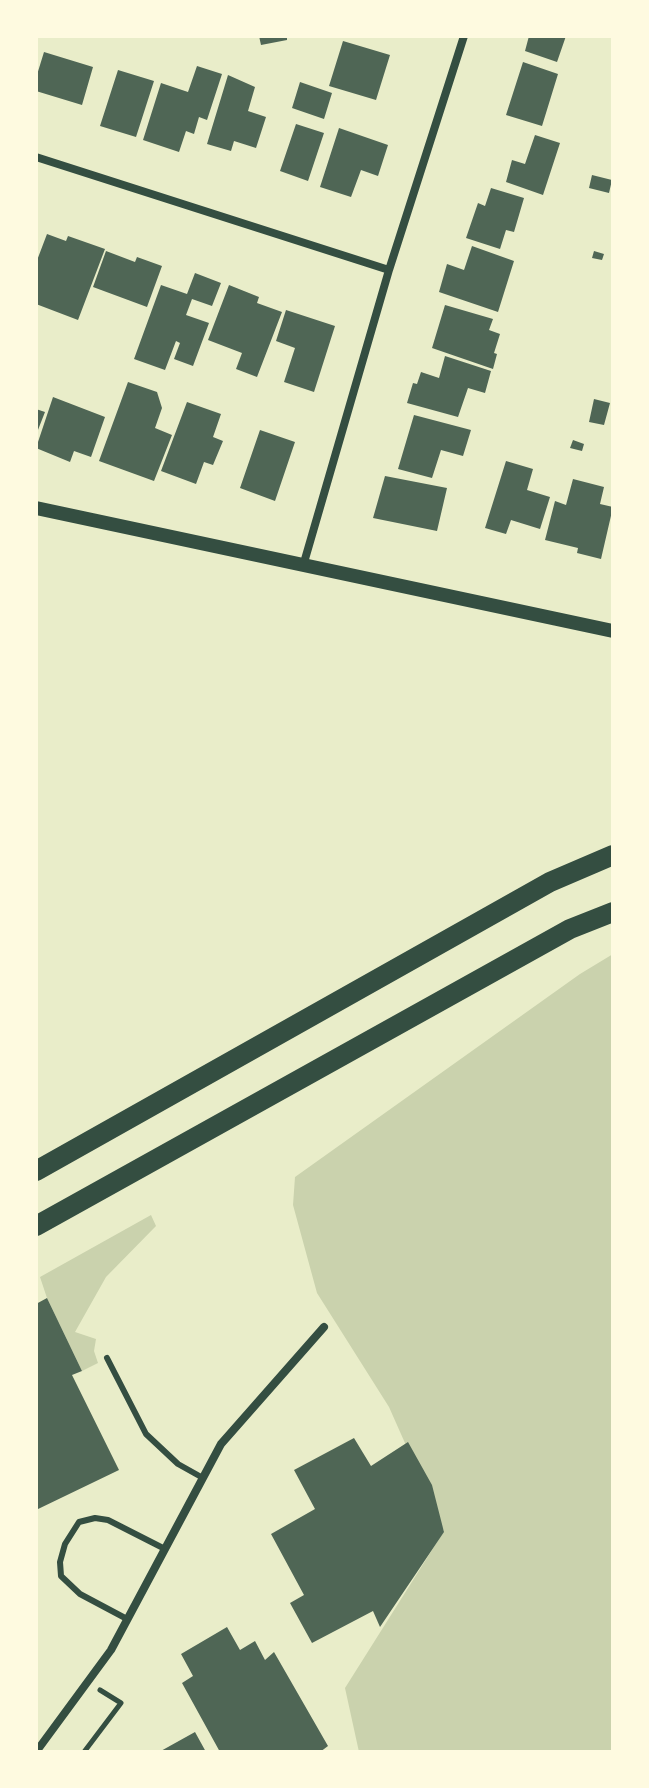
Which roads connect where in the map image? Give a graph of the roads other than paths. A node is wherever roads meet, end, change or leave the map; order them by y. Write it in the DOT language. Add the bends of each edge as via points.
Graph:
graph roads {
  1 [pos="464,36"];
  2 [pos="36,157"];
  3 [pos="389,270"];
  4 [pos="36,508"];
  5 [pos="303,566"];
  6 [pos="613,631"];
  7 [pos="613,855"];
  8 [pos="613,912"];
  9 [pos="36,1171"];
  10 [pos="36,1226"];
  11 [pos="324,1327"];
  12 [pos="107,1358"];
  13 [pos="203,1478"];
  14 [pos="165,1549"];
  15 [pos="127,1619"];
  16 [pos="36,1752"];
  1 -- 3 [label="street"];
  2 -- 3 [label="street"];
  3 -- 5 [label="street"];
  4 -- 5 [label="street"];
  5 -- 6 [label="street"];
  7 -- 9 [label="main road" via="550,882"];
  8 -- 10 [label="main road" via="570,929"];
  11 -- 13 [label="street" via="221,1444"];
  12 -- 13 [label="lane" via="146,1434 178,1464"];
  13 -- 14 [label="street"];
  14 -- 15 [label="street"];
  14 -- 15 [label="lane" via="95,1518 79,1522 65,1544 61,1576 80,1594"];
  15 -- 16 [label="street" via="89,1684"];
}
